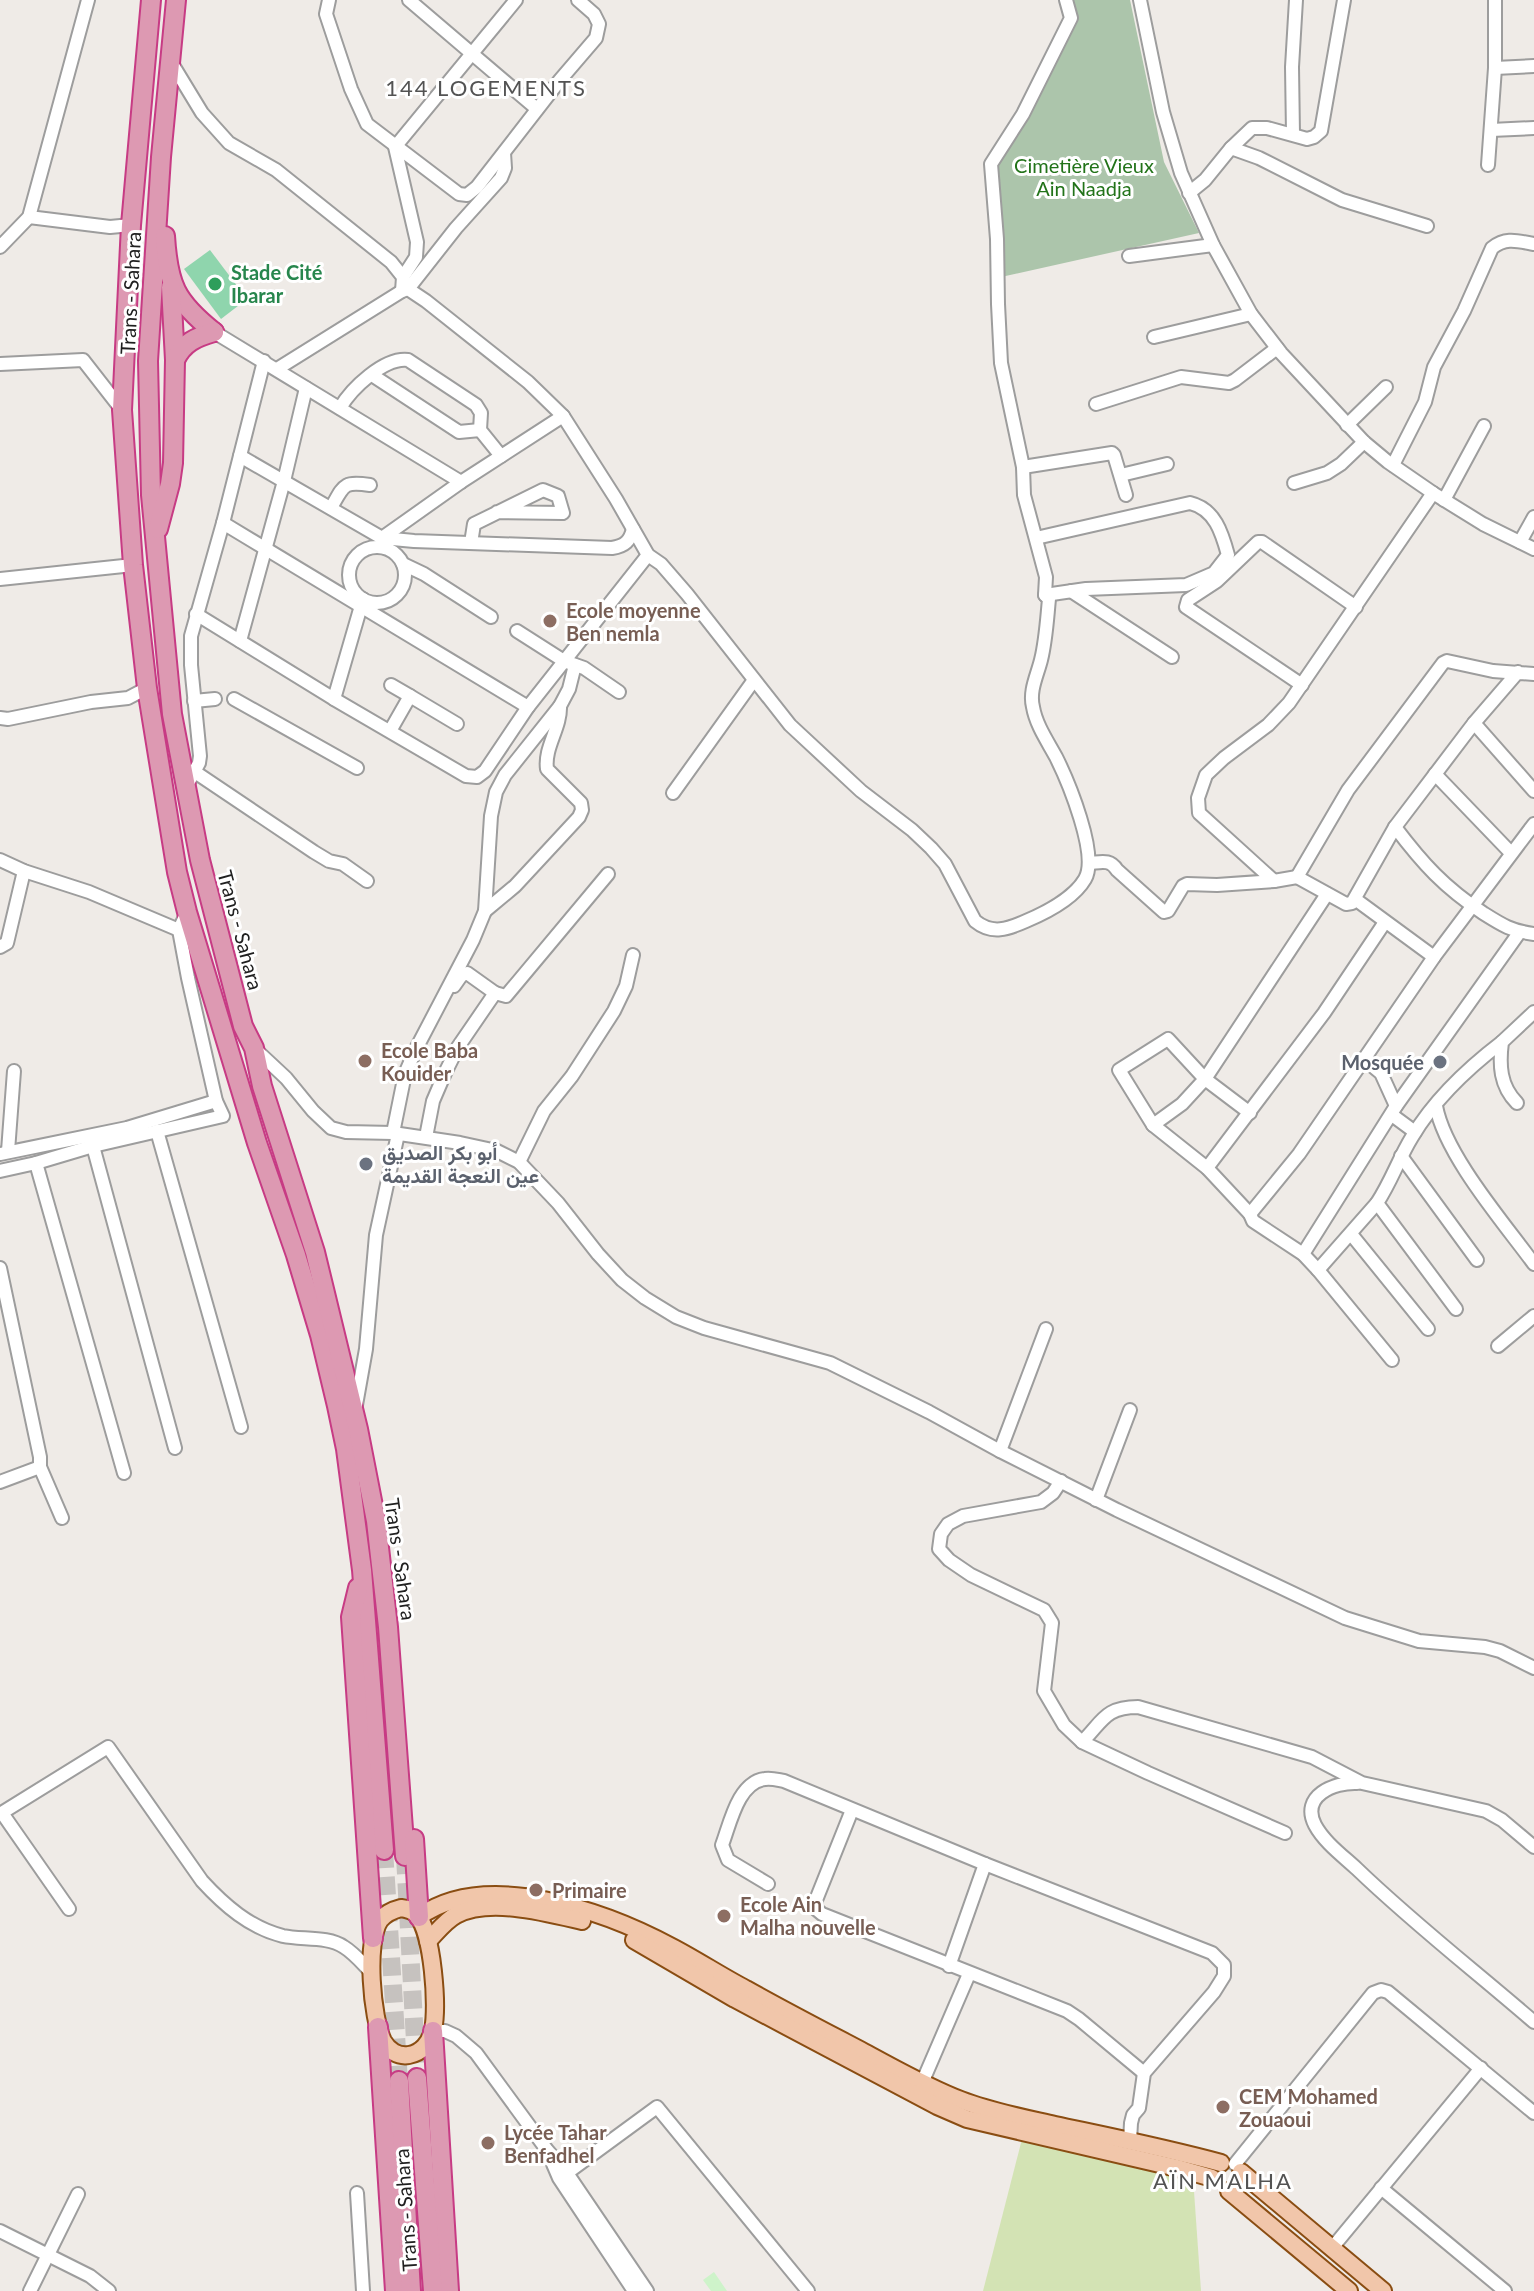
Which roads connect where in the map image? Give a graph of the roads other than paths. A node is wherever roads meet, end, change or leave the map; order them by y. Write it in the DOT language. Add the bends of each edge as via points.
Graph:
graph roads {
  1 [pos="88,0"];
  2 [pos="151,0"];
  3 [pos="176,0"];
  4 [pos="329,0"];
  5 [pos="409,0"];
  6 [pos="516,0"];
  7 [pos="578,0"];
  8 [pos="1066,0"];
  9 [pos="1140,0"];
  10 [pos="1296,0"];
  11 [pos="1344,0"];
  12 [pos="1495,0"];
  13 [pos="471,53"];
  14 [pos="171,62"];
  15 [pos="1534,66"];
  16 [pos="1495,68"];
  17 [pos="537,109"];
  18 [pos="1534,128"];
  19 [pos="1491,130"];
  20 [pos="1293,134"];
  21 [pos="395,147"];
  22 [pos="1231,148"];
  23 [pos="504,153"];
  24 [pos="161,157"];
  25 [pos="1488,165"];
  26 [pos="1189,193"];
  27 [pos="29,217"];
  28 [pos="131,225"];
  29 [pos="1427,226"];
  30 [pos="1534,244"];
  31 [pos="1213,245"];
  32 [pos="0,247"];
  33 [pos="1129,256"];
  34 [pos="171,281"];
  35 [pos="404,286"];
  36 [pos="1251,314"];
  37 [pos="214,332"];
  38 [pos="1154,337"];
  39 [pos="1277,348"];
  40 [pos="175,360"];
  41 [pos="264,361"];
  42 [pos="0,364"];
  43 [pos="277,369"];
  44 [pos="372,375"];
  45 [pos="1386,387"];
  46 [pos="306,388"];
  47 [pos="1096,404"];
  48 [pos="340,408"];
  49 [pos="122,410"];
  50 [pos="563,416"];
  51 [pos="1347,425"];
  52 [pos="1484,426"];
  53 [pos="480,430"];
  54 [pos="1364,442"];
  55 [pos="240,456"];
  56 [pos="501,456"];
  57 [pos="1167,464"];
  58 [pos="1393,465"];
  59 [pos="1023,467"];
  60 [pos="1121,475"];
  61 [pos="284,481"];
  62 [pos="461,482"];
  63 [pos="1294,483"];
  64 [pos="370,485"];
  65 [pos="1126,495"];
  66 [pos="1439,497"];
  67 [pos="331,508"];
  68 [pos="497,512"];
  69 [pos="1534,517"];
  70 [pos="223,523"];
  71 [pos="633,529"];
  72 [pos="1036,538"];
  73 [pos="382,542"];
  74 [pos="1520,542"];
  75 [pos="155,543"];
  76 [pos="471,543"];
  77 [pos="265,549"];
  78 [pos="1534,549"];
  79 [pos="648,555"];
  80 [pos="403,564"];
  81 [pos="133,565"];
  82 [pos="0,579"];
  83 [pos="1071,591"];
  84 [pos="1045,595"];
  85 [pos="361,602"];
  86 [pos="1356,607"];
  87 [pos="196,614"];
  88 [pos="491,617"];
  89 [pos="517,631"];
  90 [pos="240,641"];
  91 [pos="1172,657"];
  92 [pos="570,663"];
  93 [pos="1518,672"];
  94 [pos="1534,674"];
  95 [pos="754,680"];
  96 [pos="391,685"];
  97 [pos="1302,685"];
  98 [pos="147,688"];
  99 [pos="619,692"];
  100 [pos="410,696"];
  101 [pos="215,699"];
  102 [pos="234,699"];
  103 [pos="334,699"];
  104 [pos="194,701"];
  105 [pos="560,706"];
  106 [pos="528,707"];
  107 [pos="0,718"];
  108 [pos="1474,723"];
  109 [pos="457,724"];
  110 [pos="390,731"];
  111 [pos="357,768"];
  112 [pos="1435,774"];
  113 [pos="190,779"];
  114 [pos="1534,791"];
  115 [pos="673,793"];
  116 [pos="1534,824"];
  117 [pos="1395,827"];
  118 [pos="1511,853"];
  119 [pos="0,860"];
  120 [pos="1090,863"];
  121 [pos="24,871"];
  122 [pos="608,874"];
  123 [pos="1297,877"];
  124 [pos="367,881"];
  125 [pos="1274,881"];
  126 [pos="1327,894"];
  127 [pos="1355,899"];
  128 [pos="1472,906"];
  129 [pos="485,911"];
  130 [pos="187,912"];
  131 [pos="1534,921"];
  132 [pos="1385,922"];
  133 [pos="179,930"];
  134 [pos="1526,933"];
  135 [pos="0,947"];
  136 [pos="633,955"];
  137 [pos="1434,957"];
  138 [pos="495,993"];
  139 [pos="1534,1012"];
  140 [pos="422,1036"];
  141 [pos="1502,1042"];
  142 [pos="254,1048"];
  143 [pos="1364,1059"];
  144 [pos="14,1071"];
  145 [pos="1205,1079"];
  146 [pos="216,1101"];
  147 [pos="1517,1103"];
  148 [pos="1436,1106"];
  149 [pos="1394,1110"];
  150 [pos="1250,1113"];
  151 [pos="1153,1125"];
  152 [pos="157,1131"];
  153 [pos="1415,1132"];
  154 [pos="396,1133"];
  155 [pos="426,1137"];
  156 [pos="4,1146"];
  157 [pos="93,1146"];
  158 [pos="1401,1156"];
  159 [pos="519,1162"];
  160 [pos="36,1163"];
  161 [pos="1207,1168"];
  162 [pos="0,1171"];
  163 [pos="1377,1203"];
  164 [pos="1250,1214"];
  165 [pos="1351,1234"];
  166 [pos="1303,1254"];
  167 [pos="1477,1260"];
  168 [pos="1534,1264"];
  169 [pos="0,1268"];
  170 [pos="1318,1270"];
  171 [pos="1456,1309"];
  172 [pos="1534,1316"];
  173 [pos="1046,1329"];
  174 [pos="1428,1329"];
  175 [pos="1498,1346"];
  176 [pos="1392,1360"];
  177 [pos="1130,1410"];
  178 [pos="355,1413"];
  179 [pos="241,1427"];
  180 [pos="175,1448"];
  181 [pos="1000,1451"];
  182 [pos="40,1467"];
  183 [pos="124,1473"];
  184 [pos="1061,1481"];
  185 [pos="0,1482"];
  186 [pos="1096,1500"];
  187 [pos="62,1518"];
  188 [pos="362,1570"];
  189 [pos="388,1627"];
  190 [pos="1534,1668"];
  191 [pos="1082,1742"];
  192 [pos="1362,1783"];
  193 [pos="852,1810"];
  194 [pos="1,1814"];
  195 [pos="1285,1833"];
  196 [pos="1534,1847"];
  197 [pos="384,1850"];
  198 [pos="405,1856"];
  199 [pos="985,1864"];
  200 [pos="768,1884"];
  201 [pos="69,1909"];
  202 [pos="419,1917"];
  203 [pos="373,1938"];
  204 [pos="428,1941"];
  205 [pos="949,1966"];
  206 [pos="371,1972"];
  207 [pos="969,1974"];
  208 [pos="1534,2022"];
  209 [pos="378,2027"];
  210 [pos="433,2031"];
  211 [pos="1481,2068"];
  212 [pos="1144,2073"];
  213 [pos="922,2083"];
  214 [pos="1534,2113"];
  215 [pos="1130,2141"];
  216 [pos="547,2150"];
  217 [pos="1232,2166"];
  218 [pos="567,2173"];
  219 [pos="1212,2178"];
  220 [pos="1381,2188"];
  221 [pos="1229,2191"];
  222 [pos="357,2193"];
  223 [pos="78,2194"];
  224 [pos="0,2231"];
  225 [pos="1332,2248"];
  226 [pos="48,2255"];
  227 [pos="807,2288"];
  228 [pos="30,2291"];
  229 [pos="109,2291"];
  230 [pos="363,2291"];
  231 [pos="395,2291"];
  232 [pos="411,2291"];
  233 [pos="433,2291"];
  234 [pos="449,2291"];
  235 [pos="634,2291"];
  236 [pos="647,2291"];
  237 [pos="1349,2291"];
  238 [pos="1383,2291"];
  239 [pos="1505,2291"];
  1 -- 27 [label="street"];
  2 -- 28 [label="highway, Trans - Sahara"];
  3 -- 14 [label="highway, Trans - Sahara"];
  4 -- 21 [label="street" via="326,14 351,89 367,124"];
  5 -- 13 [label="street"];
  6 -- 13 [label="street"];
  7 -- 17 [label="street" via="599,24 596,38"];
  8 -- 59 [label="street" via="1071,18 1023,114 991,164 1001,363"];
  9 -- 26 [label="street" via="1167,126"];
  10 -- 20 [label="street"];
  11 -- 20 [label="street" via="1321,131 1307,139"];
  12 -- 16 [label="street"];
  13 -- 17 [label="street"];
  13 -- 21 [label="street"];
  14 -- 24 [label="highway, Trans - Sahara"];
  14 -- 35 [label="street" via="202,113 229,143 276,170 391,262"];
  15 -- 16 [label="street"];
  16 -- 19 [label="street"];
  17 -- 23 [label="street"];
  18 -- 19 [label="street"];
  19 -- 25 [label="street"];
  20 -- 22 [label="street" via="1252,128"];
  21 -- 23 [label="street" via="467,195"];
  21 -- 35 [label="street" via="417,242"];
  22 -- 26 [label="street"];
  22 -- 29 [label="street" via="1342,200"];
  23 -- 35 [label="street" via="501,178"];
  24 -- 34 [label="highway"];
  24 -- 75 [label="highway, Trans - Sahara" via="148,361"];
  26 -- 31 [label="street"];
  27 -- 28 [label="street"];
  27 -- 32 [label="street"];
  28 -- 49 [label="highway, Trans - Sahara"];
  30 -- 58 [label="street" via="1510,239 1492,248"];
  31 -- 33 [label="street"];
  31 -- 36 [label="street"];
  34 -- 37 [label="highway" via="188,310"];
  34 -- 40 [label="highway"];
  35 -- 43 [label="street"];
  35 -- 50 [label="street" via="528,382"];
  36 -- 38 [label="street"];
  36 -- 39 [label="street"];
  37 -- 40 [label="highway" via="188,342"];
  37 -- 41 [label="street"];
  39 -- 47 [label="street" via="1229,383 1181,377"];
  39 -- 51 [label="street"];
  40 -- 75 [label="highway" via="173,463"];
  41 -- 43 [label="street"];
  41 -- 55 [label="street"];
  42 -- 49 [label="street" via="83,360"];
  43 -- 46 [label="street"];
  44 -- 48 [label="street"];
  44 -- 53 [label="street" via="459,432"];
  44 -- 53 [label="street" via="408,360 476,405"];
  45 -- 51 [label="street"];
  46 -- 48 [label="street"];
  46 -- 61 [label="street"];
  48 -- 62 [label="street"];
  49 -- 81 [label="highway, Trans - Sahara"];
  50 -- 56 [label="street"];
  50 -- 71 [label="street"];
  51 -- 54 [label="street"];
  52 -- 66 [label="street"];
  53 -- 56 [label="street"];
  54 -- 58 [label="street"];
  54 -- 63 [label="street" via="1327,473"];
  55 -- 61 [label="street"];
  55 -- 70 [label="street"];
  56 -- 62 [label="street"];
  57 -- 60 [label="street"];
  58 -- 66 [label="street"];
  59 -- 60 [label="street" via="1109,452"];
  59 -- 72 [label="street" via="1024,495"];
  60 -- 65 [label="street"];
  61 -- 67 [label="street"];
  61 -- 77 [label="street"];
  62 -- 73 [label="street"];
  64 -- 67 [label="street" via="344,485"];
  66 -- 74 [label="street"];
  66 -- 86 [label="street"];
  67 -- 73 [label="street"];
  68 -- 68 [label="street" via="543,490 558,496 563,513"];
  68 -- 76 [label="street" via="474,524"];
  69 -- 74 [label="street"];
  70 -- 77 [label="street"];
  70 -- 87 [label="street"];
  71 -- 76 [label="street" via="623,546 612,548"];
  71 -- 79 [label="street"];
  72 -- 83 [label="street" via="1190,503 1207,510 1222,534 1228,555 1223,563 1186,585"];
  72 -- 84 [label="street"];
  73 -- 76 [label="street"];
  73 -- 80 [label="street"];
  73 -- 85 [label="street" via="364,549 352,562 349,579"];
  74 -- 78 [label="street"];
  75 -- 113 [label="highway, Trans - Sahara" via="172,714"];
  77 -- 85 [label="street"];
  77 -- 90 [label="street"];
  79 -- 92 [label="street"];
  79 -- 95 [label="street" via="687,594"];
  80 -- 85 [label="street" via="404,583 392,599"];
  80 -- 88 [label="street"];
  81 -- 82 [label="street"];
  81 -- 98 [label="highway, Trans - Sahara"];
  83 -- 84 [label="street"];
  83 -- 91 [label="street"];
  84 -- 120 [label="street" via="1049,599 1042,658 1031,693 1033,707 1066,777"];
  85 -- 103 [label="street"];
  85 -- 106 [label="street"];
  86 -- 97 [label="street"];
  86 -- 97 [label="street" via="1262,542 1188,600 1186,607"];
  87 -- 90 [label="street"];
  87 -- 104 [label="street" via="191,636"];
  89 -- 92 [label="street"];
  90 -- 103 [label="street"];
  92 -- 99 [label="street"];
  92 -- 105 [label="street" via="569,689"];
  92 -- 106 [label="street"];
  93 -- 94 [label="street"];
  93 -- 108 [label="street"];
  93 -- 123 [label="street" via="1443,663 1348,790"];
  95 -- 115 [label="street"];
  95 -- 120 [label="street" via="799,734 931,848 982,927 1006,929 1035,917 1080,886"];
  96 -- 100 [label="street"];
  97 -- 125 [label="street" via="1268,725 1206,775 1198,798 1199,813"];
  98 -- 107 [label="street" via="128,698"];
  98 -- 130 [label="highway, Trans - Sahara"];
  100 -- 109 [label="street"];
  100 -- 110 [label="street"];
  101 -- 104 [label="street"];
  102 -- 111 [label="street"];
  103 -- 110 [label="street"];
  104 -- 113 [label="street" via="200,756"];
  105 -- 129 [label="street" via="496,792"];
  105 -- 129 [label="street" via="547,769 582,810 515,886"];
  106 -- 110 [label="street" via="477,777 466,776"];
  108 -- 112 [label="street"];
  108 -- 114 [label="street"];
  112 -- 117 [label="street"];
  112 -- 118 [label="street"];
  113 -- 124 [label="street"];
  113 -- 142 [label="highway, Trans - Sahara" via="204,875 243,1026"];
  116 -- 118 [label="street"];
  117 -- 127 [label="street"];
  117 -- 128 [label="street" via="1424,865"];
  118 -- 128 [label="street"];
  119 -- 121 [label="street"];
  120 -- 125 [label="street" via="1112,863 1164,912 1187,884"];
  121 -- 133 [label="street"];
  121 -- 135 [label="street" via="7,943"];
  122 -- 138 [label="street" via="506,996"];
  123 -- 125 [label="street"];
  123 -- 126 [label="street"];
  126 -- 127 [label="street" via="1346,904"];
  126 -- 145 [label="street"];
  127 -- 132 [label="street"];
  128 -- 134 [label="street" via="1499,924"];
  128 -- 137 [label="street"];
  129 -- 140 [label="street"];
  130 -- 133 [label="street"];
  130 -- 188 [label="highway, Trans - Sahara" via="320,1335 346,1449"];
  131 -- 134 [label="street"];
  132 -- 137 [label="street"];
  132 -- 150 [label="street"];
  133 -- 146 [label="street"];
  134 -- 149 [label="street"];
  136 -- 159 [label="street" via="614,1011 544,1111"];
  137 -- 143 [label="street"];
  138 -- 140 [label="street" via="464,973"];
  138 -- 155 [label="street" via="445,1073"];
  139 -- 141 [label="street"];
  140 -- 154 [label="street" via="405,1074"];
  141 -- 147 [label="street" via="1503,1085"];
  141 -- 148 [label="street"];
  142 -- 154 [label="street" via="331,1128"];
  142 -- 178 [label="highway, Trans - Sahara" via="315,1252"];
  143 -- 149 [label="street" via="1381,1073"];
  143 -- 164 [label="street"];
  144 -- 156 [label="street"];
  145 -- 150 [label="street"];
  145 -- 151 [label="street"];
  145 -- 151 [label="street" via="1168,1039 1121,1068 1119,1073"];
  146 -- 152 [label="street" via="223,1116"];
  146 -- 156 [label="street" via="127,1128"];
  148 -- 153 [label="street"];
  148 -- 168 [label="street" via="1462,1165"];
  149 -- 153 [label="street"];
  149 -- 166 [label="street"];
  150 -- 161 [label="street"];
  151 -- 161 [label="street"];
  152 -- 157 [label="street"];
  152 -- 179 [label="street"];
  153 -- 158 [label="street"];
  154 -- 155 [label="street"];
  154 -- 178 [label="street" via="376,1235"];
  155 -- 159 [label="street" via="497,1151"];
  157 -- 160 [label="street"];
  157 -- 180 [label="street"];
  158 -- 163 [label="street"];
  158 -- 167 [label="street"];
  159 -- 181 [label="street" via="622,1280 676,1317 830,1363"];
  160 -- 162 [label="street"];
  160 -- 183 [label="street"];
  161 -- 164 [label="street"];
  163 -- 165 [label="street"];
  163 -- 171 [label="street"];
  164 -- 166 [label="street" via="1260,1227"];
  165 -- 170 [label="street"];
  165 -- 174 [label="street"];
  166 -- 170 [label="street"];
  169 -- 182 [label="street"];
  170 -- 176 [label="street"];
  172 -- 175 [label="street"];
  173 -- 181 [label="street"];
  177 -- 186 [label="street"];
  178 -- 189 [label="highway, Trans - Sahara" via="376,1521"];
  181 -- 184 [label="street"];
  182 -- 185 [label="street"];
  182 -- 187 [label="street"];
  184 -- 186 [label="street"];
  184 -- 191 [label="street" via="1041,1502 963,1516 948,1524 939,1549 971,1575 1044,1610 1052,1635 1044,1691 1064,1725"];
  186 -- 190 [label="street" via="1345,1618 1419,1641 1485,1647"];
  188 -- 197 [label="highway, Trans - Sahara"];
  188 -- 203 [label="highway" via="351,1617"];
  189 -- 198 [label="highway, Trans - Sahara"];
  189 -- 202 [label="highway" via="404,1672"];
  191 -- 192 [label="street" via="1119,1707 1138,1707 1312,1757"];
  191 -- 195 [label="street"];
  192 -- 196 [label="street" via="1486,1811"];
  192 -- 208 [label="street" via="1335,1784 1318,1795 1311,1813 1314,1824 1368,1880"];
  193 -- 199 [label="street"];
  193 -- 200 [label="street" via="784,1781 756,1781 740,1799 722,1845 728,1860"];
  193 -- 205 [label="street" via="816,1909"];
  194 -- 201 [label="street"];
  194 -- 206 [label="street" via="108,1747 221,1901 263,1929 338,1944"];
  199 -- 205 [label="street"];
  199 -- 212 [label="street" via="1212,1953 1224,1965 1214,1992"];
  202 -- 203 [label="main road" via="411,1910 391,1911"];
  202 -- 204 [label="main road"];
  202 -- 213 [label="main road" via="446,1902 496,1895 557,1904 615,1921 671,1946"];
  203 -- 206 [label="main road"];
  204 -- 210 [label="main road"];
  204 -- 219 [label="main road" via="456,1915 483,1907 585,1922 642,1944 735,1999 967,2119"];
  205 -- 207 [label="street"];
  206 -- 209 [label="main road"];
  207 -- 212 [label="street" via="1067,2011"];
  207 -- 213 [label="street"];
  209 -- 210 [label="main road" via="386,2046 400,2055 421,2051"];
  209 -- 231 [label="highway"];
  210 -- 216 [label="street" via="456,2036 476,2053"];
  210 -- 234 [label="highway"];
  211 -- 214 [label="street"];
  211 -- 217 [label="street" via="1388,1992 1373,1993"];
  211 -- 220 [label="street"];
  212 -- 215 [label="street"];
  213 -- 215 [label="main road" via="1004,2113"];
  215 -- 217 [label="main road"];
  216 -- 218 [label="street"];
  216 -- 235 [label="street" via="559,2178"];
  217 -- 219 [label="main road" via="1214,2169"];
  217 -- 221 [label="main road" via="1239,2184"];
  217 -- 225 [label="main road"];
  218 -- 227 [label="street" via="657,2107"];
  218 -- 236 [label="street"];
  219 -- 221 [label="main road" via="1218,2188"];
  220 -- 225 [label="street"];
  220 -- 239 [label="street"];
  221 -- 237 [label="main road"];
  222 -- 230 [label="street"];
  223 -- 226 [label="street"];
  224 -- 226 [label="street"];
  225 -- 238 [label="main road"];
  226 -- 228 [label="street"];
  226 -- 229 [label="street"];
  232 -- 233 [label="highway, Trans - Sahara" via="408,2080"];
}
